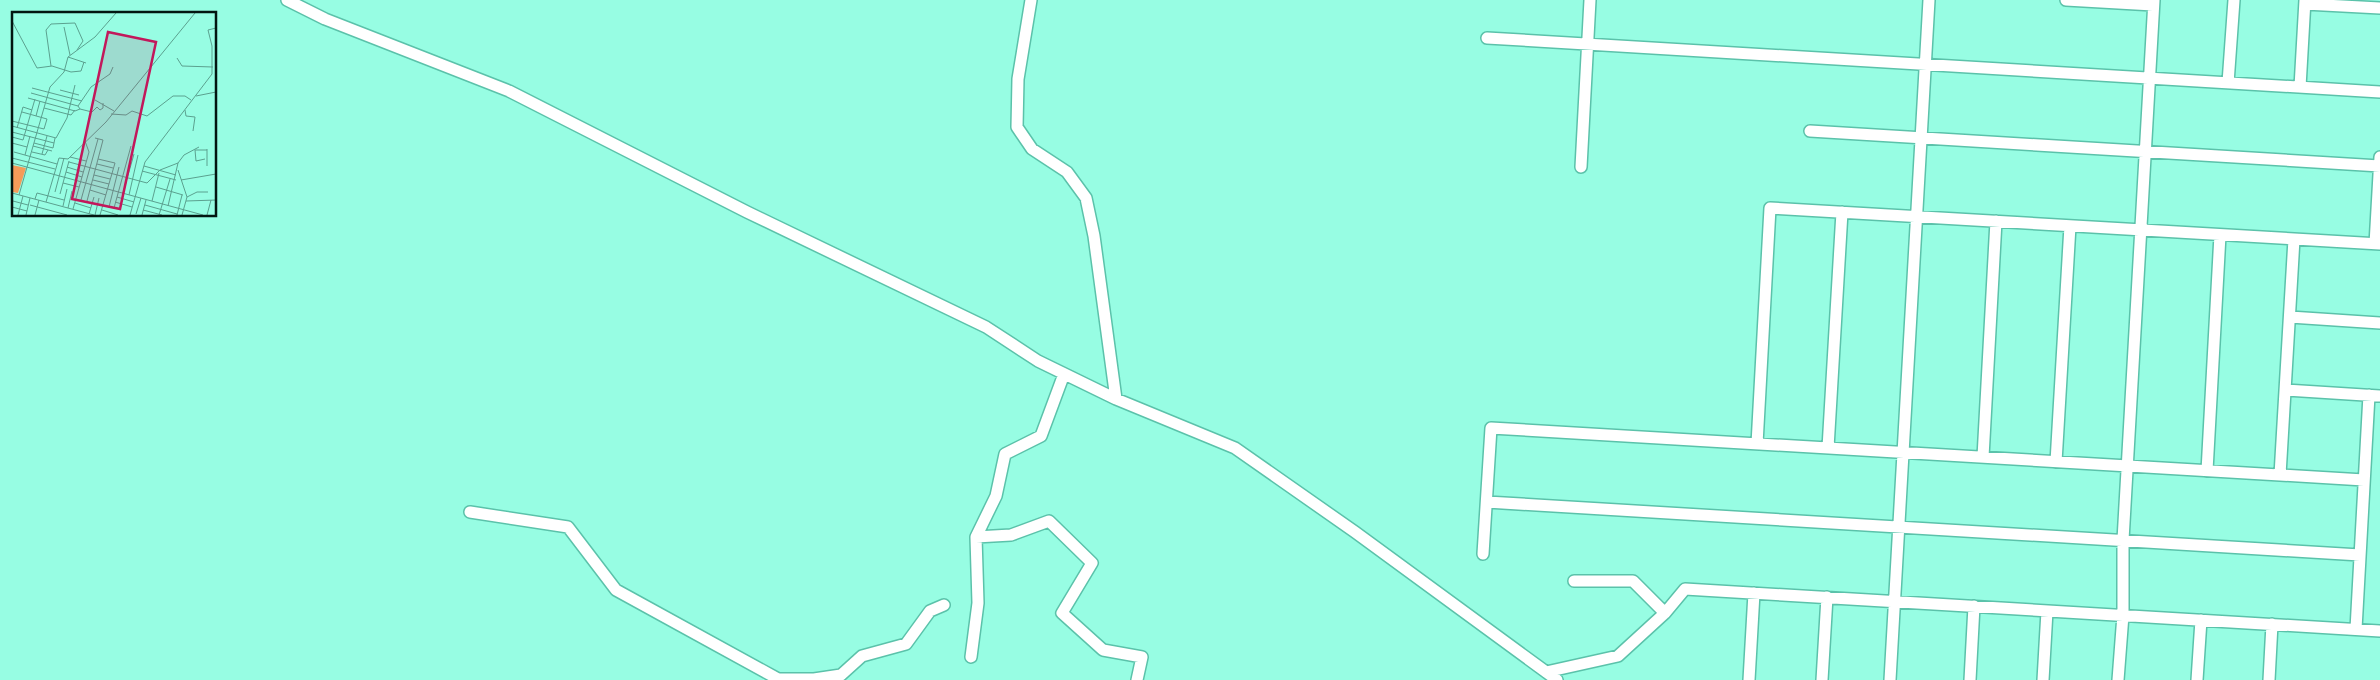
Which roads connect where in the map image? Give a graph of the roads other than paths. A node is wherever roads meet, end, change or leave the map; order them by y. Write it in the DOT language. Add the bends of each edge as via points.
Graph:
graph roads {
  1 [pos="288,0"];
  2 [pos="1031,0"];
  3 [pos="1590,0"];
  4 [pos="1929,0"];
  5 [pos="2066,0"];
  6 [pos="2234,0"];
  7 [pos="2305,2"];
  8 [pos="2154,3"];
  9 [pos="2380,8"];
  10 [pos="1487,38"];
  11 [pos="1587,44"];
  12 [pos="1925,65"];
  13 [pos="2149,78"];
  14 [pos="2228,83"];
  15 [pos="2300,87"];
  16 [pos="2380,92"];
  17 [pos="1810,131"];
  18 [pos="1921,138"];
  19 [pos="2145,152"];
  20 [pos="2380,157"];
  21 [pos="2380,166"];
  22 [pos="1580,167"];
  23 [pos="1842,212"];
  24 [pos="1916,216"];
  25 [pos="1996,221"];
  26 [pos="2070,226"];
  27 [pos="2141,230"];
  28 [pos="2220,235"];
  29 [pos="2294,239"];
  30 [pos="2378,244"];
  31 [pos="2290,317"];
  32 [pos="2380,323"];
  33 [pos="1064,374"];
  34 [pos="2285,390"];
  35 [pos="2374,395"];
  36 [pos="1116,399"];
  37 [pos="1757,444"];
  38 [pos="1828,448"];
  39 [pos="1903,452"];
  40 [pos="1983,457"];
  41 [pos="2056,462"];
  42 [pos="2127,466"];
  43 [pos="2207,471"];
  44 [pos="2280,475"];
  45 [pos="2364,480"];
  46 [pos="1486,502"];
  47 [pos="470,512"];
  48 [pos="1899,527"];
  49 [pos="976,537"];
  50 [pos="2123,540"];
  51 [pos="1484,554"];
  52 [pos="2360,554"];
  53 [pos="1574,581"];
  54 [pos="1754,593"];
  55 [pos="1827,597"];
  56 [pos="1894,602"];
  57 [pos="944,605"];
  58 [pos="1974,606"];
  59 [pos="2046,611"];
  60 [pos="1665,613"];
  61 [pos="2123,615"];
  62 [pos="2201,620"];
  63 [pos="2272,624"];
  64 [pos="2356,629"];
  65 [pos="2380,631"];
  66 [pos="971,657"];
  67 [pos="1546,672"];
  68 [pos="780,680"];
  69 [pos="1138,680"];
  70 [pos="1557,680"];
  71 [pos="1749,680"];
  72 [pos="1822,680"];
  73 [pos="1890,680"];
  74 [pos="1970,680"];
  75 [pos="2043,680"];
  76 [pos="2118,680"];
  77 [pos="2197,680"];
  78 [pos="2269,680"];
  1 -- 33 [label="street" via="325,19 509,91 747,212 986,327"];
  2 -- 36 [label="street" via="1018,79 1017,127 1032,149 1067,172 1086,198"];
  3 -- 11 [label="street"];
  4 -- 12 [label="street"];
  5 -- 8 [label="street"];
  6 -- 14 [label="street"];
  7 -- 9 [label="street"];
  7 -- 15 [label="street"];
  8 -- 13 [label="street"];
  10 -- 11 [label="street"];
  11 -- 12 [label="street"];
  11 -- 22 [label="street"];
  12 -- 13 [label="street"];
  12 -- 18 [label="street"];
  13 -- 14 [label="street"];
  13 -- 19 [label="street"];
  14 -- 15 [label="street"];
  15 -- 16 [label="street"];
  17 -- 18 [label="street"];
  18 -- 19 [label="street"];
  18 -- 24 [label="street"];
  19 -- 21 [label="street"];
  19 -- 27 [label="street"];
  20 -- 21 [label="street"];
  21 -- 30 [label="street"];
  23 -- 24 [label="street"];
  23 -- 37 [label="street" via="1770,208"];
  23 -- 38 [label="street"];
  24 -- 25 [label="street"];
  24 -- 39 [label="street"];
  25 -- 26 [label="street"];
  25 -- 40 [label="street"];
  26 -- 27 [label="street"];
  26 -- 41 [label="street"];
  27 -- 28 [label="street"];
  27 -- 42 [label="street"];
  28 -- 29 [label="street"];
  28 -- 43 [label="street"];
  29 -- 30 [label="street"];
  29 -- 31 [label="street"];
  31 -- 32 [label="street"];
  31 -- 34 [label="street"];
  33 -- 36 [label="street"];
  33 -- 49 [label="street" via="1042,436 1005,454 996,496"];
  34 -- 35 [label="street"];
  34 -- 44 [label="street"];
  35 -- 45 [label="street"];
  36 -- 67 [label="street" via="1234,448"];
  37 -- 38 [label="street"];
  37 -- 46 [label="street" via="1491,428"];
  38 -- 39 [label="street"];
  39 -- 40 [label="street"];
  39 -- 48 [label="street"];
  40 -- 41 [label="street"];
  41 -- 42 [label="street"];
  42 -- 43 [label="street"];
  42 -- 50 [label="street"];
  43 -- 44 [label="street"];
  44 -- 45 [label="street"];
  45 -- 52 [label="street"];
  46 -- 48 [label="street"];
  46 -- 51 [label="street"];
  47 -- 68 [label="street" via="568,527 616,590"];
  48 -- 50 [label="street"];
  48 -- 56 [label="street"];
  49 -- 66 [label="street" via="978,602"];
  49 -- 69 [label="street" via="1011,535 1049,521 1092,563 1062,613 1103,650 1142,657"];
  50 -- 52 [label="street"];
  50 -- 61 [label="street"];
  52 -- 64 [label="street"];
  53 -- 60 [label="street" via="1633,581"];
  54 -- 55 [label="street"];
  54 -- 60 [label="street" via="1685,589"];
  54 -- 71 [label="street"];
  55 -- 56 [label="street"];
  55 -- 72 [label="street"];
  56 -- 58 [label="street"];
  56 -- 73 [label="street"];
  57 -- 68 [label="street" via="930,611 906,644 862,656 841,675"];
  58 -- 59 [label="street"];
  58 -- 74 [label="street"];
  59 -- 61 [label="street"];
  59 -- 75 [label="street"];
  60 -- 67 [label="street" via="1618,656"];
  61 -- 62 [label="street"];
  61 -- 76 [label="street"];
  62 -- 63 [label="street"];
  62 -- 77 [label="street"];
  63 -- 64 [label="street"];
  63 -- 78 [label="street"];
  64 -- 65 [label="street"];
  67 -- 70 [label="street"];
}
